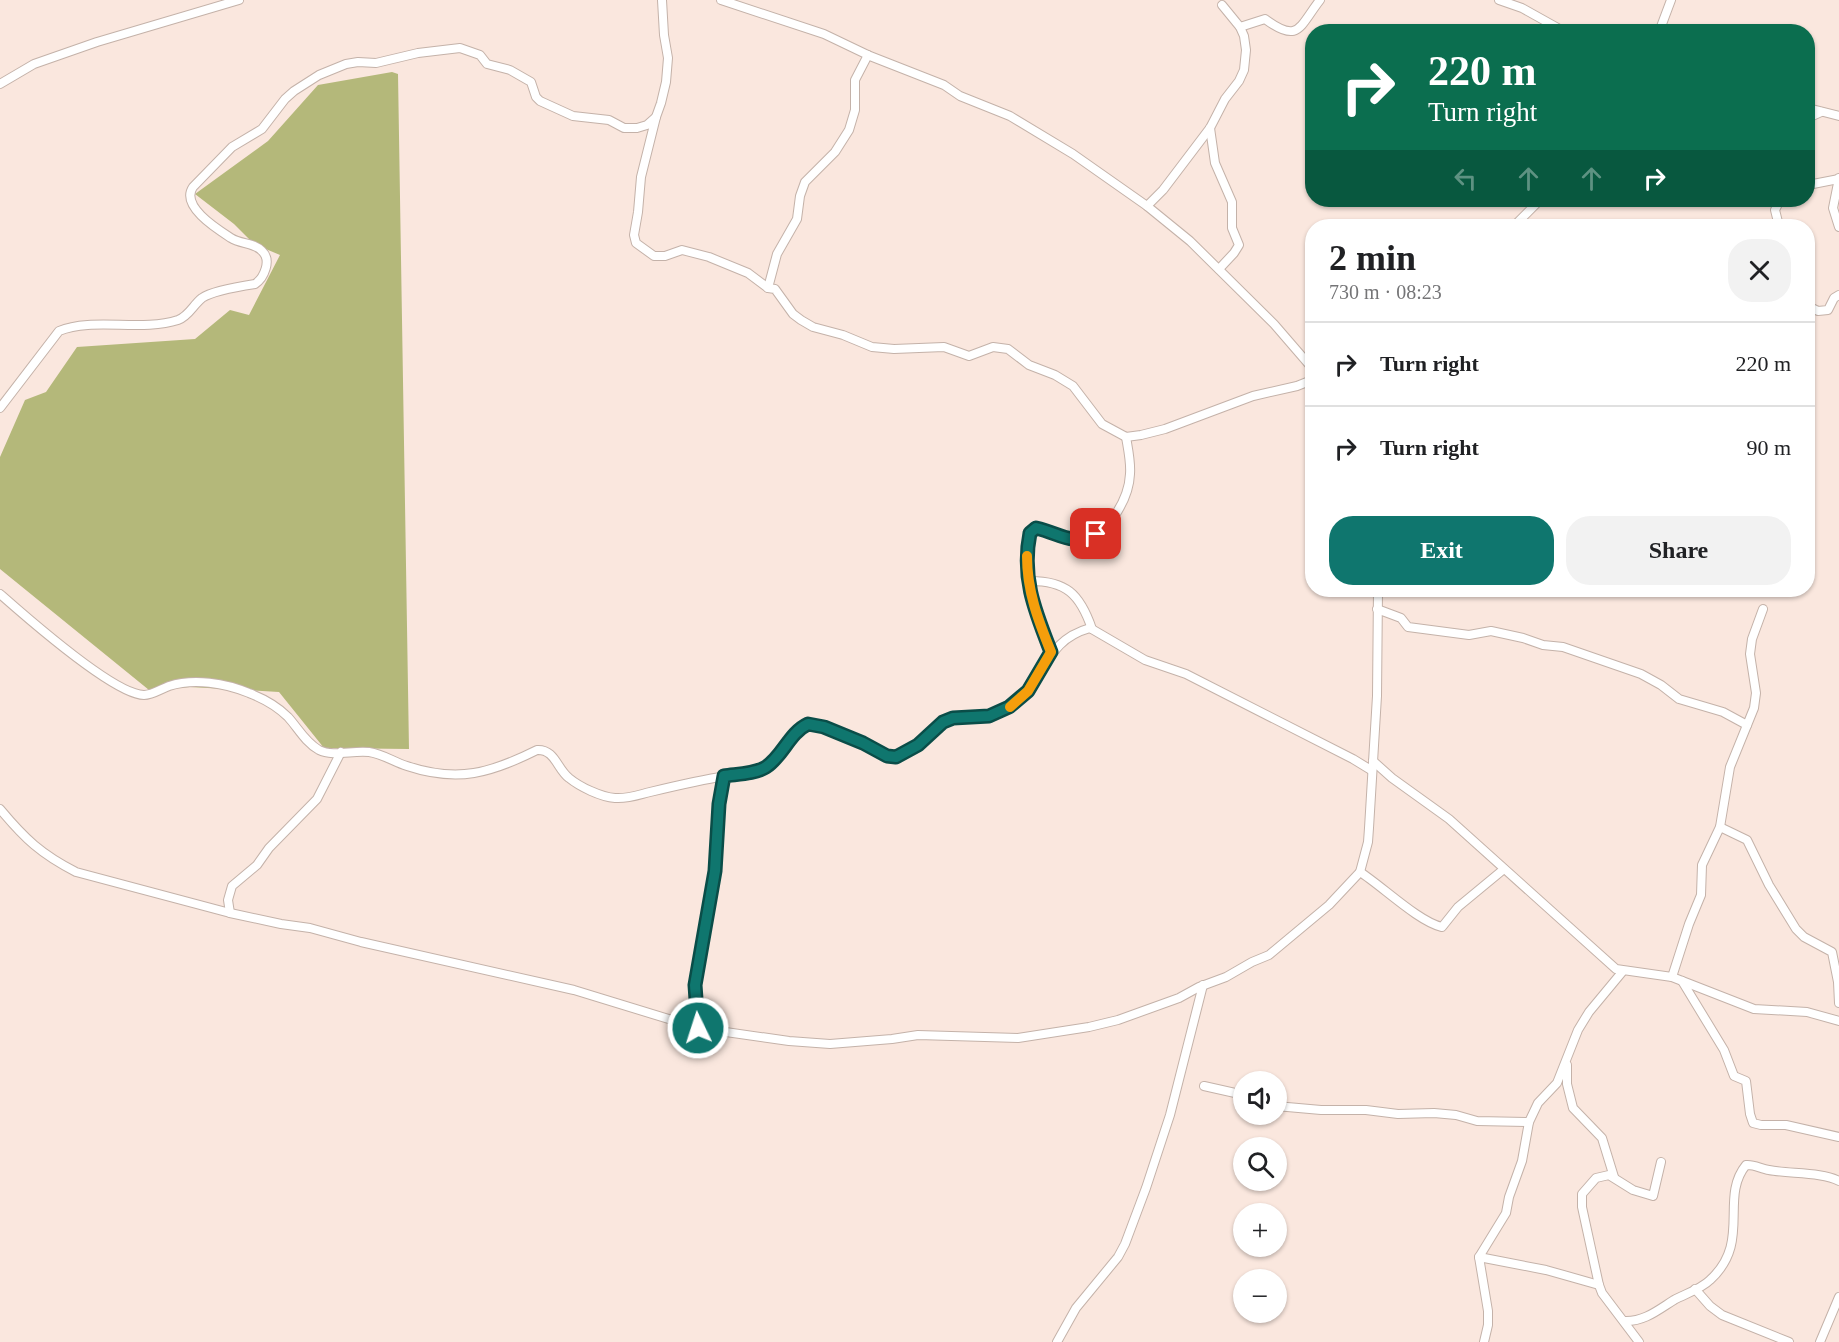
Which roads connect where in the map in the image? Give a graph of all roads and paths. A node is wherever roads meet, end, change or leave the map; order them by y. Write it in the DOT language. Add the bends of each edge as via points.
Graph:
graph roads {
  1 [pos="238,0"];
  2 [pos="662,0"];
  3 [pos="721,0"];
  4 [pos="1320,0"];
  5 [pos="1499,0"];
  6 [pos="1671,0"];
  7 [pos="1222,5"];
  8 [pos="1551,24"];
  9 [pos="1662,24"];
  10 [pos="1240,27"];
  11 [pos="868,55"];
  12 [pos="0,84"];
  13 [pos="1815,110"];
  14 [pos="1822,112"];
  15 [pos="1815,115"];
  16 [pos="1839,116"];
  17 [pos="656,117"];
  18 [pos="1210,128"];
  19 [pos="1839,178"];
  20 [pos="1815,183"];
  21 [pos="1147,206"];
  22 [pos="1533,207"];
  23 [pos="1521,219"];
  24 [pos="1839,227"];
  25 [pos="1219,269"];
  26 [pos="768,288"];
  27 [pos="1839,295"];
  28 [pos="1815,310"];
  29 [pos="1305,360"];
  30 [pos="1305,383"];
  31 [pos="0,408"];
  32 [pos="1126,437"];
  33 [pos="1027,581"];
  34 [pos="0,594"];
  35 [pos="1378,597"];
  36 [pos="1377,609"];
  37 [pos="1763,609"];
  38 [pos="1092,629"];
  39 [pos="1051,652"];
  40 [pos="1747,725"];
  41 [pos="341,752"];
  42 [pos="1373,761"];
  43 [pos="1371,770"];
  44 [pos="724,776"];
  45 [pos="0,809"];
  46 [pos="1720,827"];
  47 [pos="1504,869"];
  48 [pos="1360,872"];
  49 [pos="230,912"];
  50 [pos="1623,971"];
  51 [pos="1672,977"];
  52 [pos="1682,981"];
  53 [pos="1203,985"];
  54 [pos="1839,1003"];
  55 [pos="1839,1021"];
  56 [pos="698,1028"];
  57 [pos="1568,1056"];
  58 [pos="1204,1086"];
  59 [pos="1233,1093"];
  60 [pos="1287,1107"];
  61 [pos="1529,1122"];
  62 [pos="1839,1137"];
  63 [pos="1661,1162"];
  64 [pos="1614,1177"];
  65 [pos="1839,1182"];
  66 [pos="1479,1257"];
  67 [pos="1599,1285"];
  68 [pos="1695,1289"];
  69 [pos="1839,1297"];
  70 [pos="1624,1321"];
  71 [pos="1057,1342"];
  72 [pos="1484,1342"];
  73 [pos="1640,1342"];
  74 [pos="1790,1342"];
  75 [pos="1820,1342"];
  1 -- 12 [label="street" via="34,64"];
  2 -- 17 [label="street" via="668,58"];
  3 -- 11 [label="street" via="824,34"];
  4 -- 10 [label="street" via="1293,31 1282,31 1265,19"];
  5 -- 8 [label="street"];
  6 -- 9 [label="street"];
  7 -- 10 [label="street"];
  10 -- 18 [label="street" via="1245,43 1244,70"];
  11 -- 21 [label="street" via="1010,116"];
  11 -- 26 [label="street" via="855,80 855,110 849,130 835,152 805,183 797,219 777,254"];
  13 -- 14 [label="street"];
  14 -- 15 [label="street"];
  14 -- 16 [label="street"];
  17 -- 26 [label="street" via="641,177 636,243 654,256 682,250 709,257 748,273"];
  17 -- 31 [label="street" via="637,128 624,128 609,120 573,117 540,101 531,82 510,70 487,64 478,53 456,47 376,63 341,65 285,99 262,129 231,147 189,193 196,212 231,238 265,254 260,281 208,295 178,320 59,331"];
  18 -- 21 [label="street"];
  18 -- 25 [label="street" via="1215,163 1233,202 1232,228 1239,245"];
  19 -- 20 [label="street"];
  19 -- 24 [label="street" via="1833,208"];
  21 -- 25 [label="street"];
  22 -- 23 [label="street"];
  25 -- 29 [label="street"];
  26 -- 32 [label="street" via="775,289 793,314 813,327 872,347 944,347 969,356 993,347 1008,349 1029,365 1073,386 1102,424"];
  27 -- 28 [label="street" via="1828,310"];
  30 -- 32 [label="street" via="1253,396 1165,429"];
  32 -- 33 [label="street" via="1130,474 1127,493 1114,516 1096,534 1083,540 1032,529 1027,549"];
  33 -- 38 [label="street" via="1066,588 1080,600"];
  33 -- 39 [label="street"];
  34 -- 41 [label="street" via="34,625 126,691 148,695 193,681 233,687 271,704 321,751"];
  35 -- 36 [label="street"];
  36 -- 40 [label="street" via="1401,618 1408,627 1469,635 1491,631 1566,647 1641,674 1679,699 1723,712"];
  36 -- 42 [label="street"];
  37 -- 40 [label="street" via="1751,647 1756,698"];
  38 -- 39 [label="street" via="1074,635"];
  38 -- 43 [label="street" via="1145,660 1186,674"];
  39 -- 44 [label="street" via="1028,691 1009,707 989,716 943,722 918,745 896,757 808,724 794,734 766,767"];
  40 -- 46 [label="street" via="1730,767"];
  41 -- 44 [label="street" via="380,754 404,766 451,775 497,769 544,749 567,777 610,798 635,797"];
  41 -- 49 [label="street" via="316,799 257,865 232,886"];
  42 -- 43 [label="street"];
  42 -- 47 [label="street" via="1449,819"];
  43 -- 48 [label="street" via="1368,842"];
  44 -- 56 [label="street" via="715,871 695,985"];
  45 -- 49 [label="street" via="35,848 76,872"];
  46 -- 51 [label="street" via="1702,865 1701,895"];
  46 -- 54 [label="street" via="1747,840 1796,929 1832,952"];
  47 -- 48 [label="street" via="1458,907 1442,927 1422,918"];
  47 -- 50 [label="street" via="1606,961"];
  48 -- 53 [label="street" via="1329,905 1272,953"];
  49 -- 56 [label="street" via="574,990"];
  50 -- 51 [label="street"];
  50 -- 57 [label="street" via="1589,1012"];
  51 -- 52 [label="street"];
  52 -- 55 [label="street" via="1746,1007 1807,1012"];
  52 -- 62 [label="street" via="1724,1050 1732,1071 1746,1083 1753,1123 1786,1125"];
  53 -- 56 [label="street" via="1119,1020 1018,1038 918,1035 830,1044"];
  53 -- 71 [label="street" via="1170,1114 1125,1244 1076,1308"];
  57 -- 61 [label="street" via="1557,1083 1538,1103"];
  57 -- 64 [label="street" via="1573,1108 1602,1138"];
  58 -- 59 [label="street"];
  60 -- 61 [label="street" via="1434,1113 1477,1121"];
  61 -- 66 [label="street" via="1506,1213"];
  63 -- 64 [label="street" via="1653,1196 1633,1190"];
  64 -- 67 [label="street" via="1596,1178 1582,1194"];
  65 -- 68 [label="street" via="1746,1165 1736,1183 1731,1250 1717,1272"];
  66 -- 67 [label="street"];
  66 -- 72 [label="street" via="1488,1311"];
  67 -- 70 [label="street"];
  68 -- 70 [label="street" via="1652,1314"];
  68 -- 74 [label="street" via="1722,1314"];
  69 -- 75 [label="street"];
  70 -- 73 [label="street"];
}
